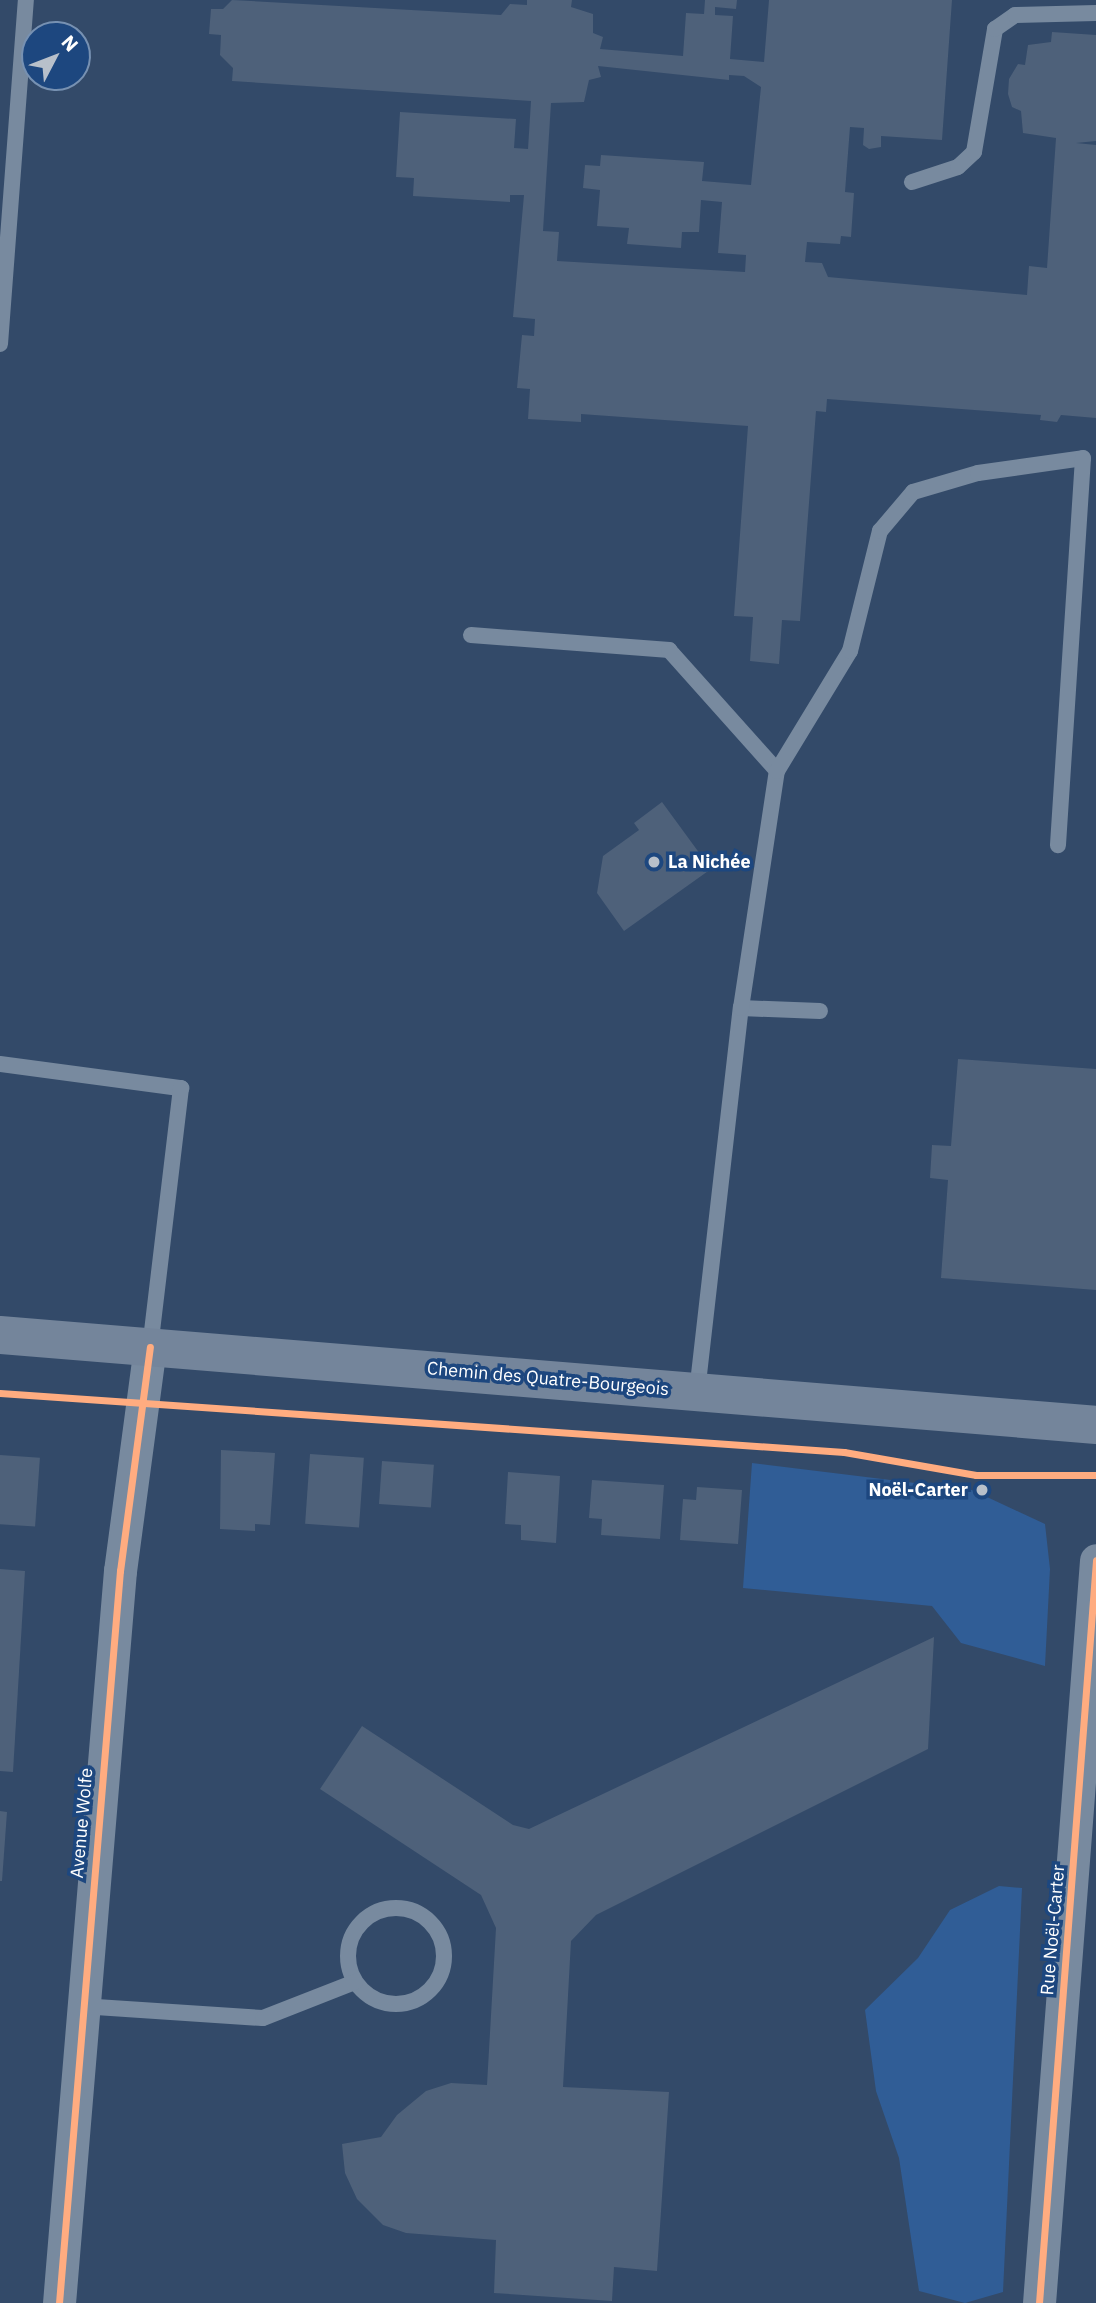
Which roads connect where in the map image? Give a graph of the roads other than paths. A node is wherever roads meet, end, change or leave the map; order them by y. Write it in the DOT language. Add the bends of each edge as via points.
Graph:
graph roads {
  1 [pos="26,0"];
  2 [pos="1096,13"];
  3 [pos="912,182"];
  4 [pos="0,344"];
  5 [pos="471,635"];
  6 [pos="777,771"];
  7 [pos="1058,845"];
  8 [pos="741,1008"];
  9 [pos="820,1011"];
  10 [pos="0,1064"];
  11 [pos="0,1335"];
  12 [pos="149,1347"];
  13 [pos="697,1392"];
  14 [pos="1096,1424"];
  15 [pos="1096,1560"];
  16 [pos="1086,1844"];
  17 [pos="355,1982"];
  18 [pos="81,2006"];
  19 [pos="59,2303"];
  20 [pos="1039,2303"];
  1 -- 4 [label="lane"];
  2 -- 3 [label="lane" via="1015,15 995,29 974,152 958,167"];
  5 -- 6 [label="lane" via="669,650"];
  6 -- 7 [label="lane" via="850,651 880,531 913,492 978,474 1083,458"];
  6 -- 8 [label="lane"];
  8 -- 9 [label="lane"];
  8 -- 13 [label="lane"];
  10 -- 12 [label="lane" via="181,1088"];
  11 -- 12 [label="main road, Chemin des Quatre-Bourgeois"];
  12 -- 13 [label="main road, Chemin des Quatre-Bourgeois"];
  12 -- 18 [label="street, Avenue Wolfe" via="120,1571"];
  13 -- 14 [label="main road, Chemin des Quatre-Bourgeois"];
  15 -- 16 [label="street, Rue Noël-Carter"];
  16 -- 20 [label="street, Rue Noël-Carter"];
  17 -- 17 [label="lane" via="366,1994 395,2005 425,1996 443,1970 445,1954 434,1925 407,1909 390,1908 361,1922 348,1951"];
  17 -- 18 [label="lane" via="263,2018"];
  18 -- 19 [label="street, Avenue Wolfe"];
}
